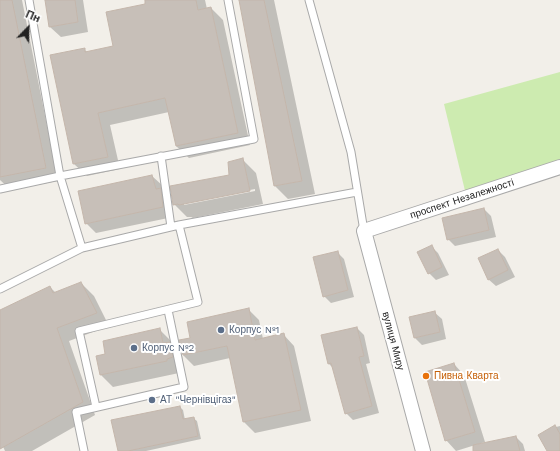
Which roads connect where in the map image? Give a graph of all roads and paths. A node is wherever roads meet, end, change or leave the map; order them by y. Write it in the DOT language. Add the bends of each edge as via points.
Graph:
graph roads {
  1 [pos="29,0"];
  2 [pos="228,0"];
  3 [pos="309,0"];
  4 [pos="161,156"];
  5 [pos="560,167"];
  6 [pos="60,176"];
  7 [pos="0,189"];
  8 [pos="357,192"];
  9 [pos="179,225"];
  10 [pos="170,227"];
  11 [pos="364,231"];
  12 [pos="82,248"];
  13 [pos="0,289"];
  14 [pos="168,310"];
  15 [pos="96,407"];
  16 [pos="84,451"];
  17 [pos="423,451"];
  1 -- 6 [label="lane"];
  2 -- 4 [label="lane" via="254,139"];
  3 -- 8 [label="lane" via="351,152"];
  4 -- 6 [label="lane"];
  4 -- 10 [label="lane"];
  5 -- 11 [label="street, проспект Незалежності"];
  6 -- 7 [label="lane"];
  6 -- 12 [label="lane"];
  8 -- 9 [label="lane"];
  8 -- 11 [label="lane"];
  9 -- 10 [label="lane"];
  9 -- 14 [label="lane" via="198,302"];
  10 -- 12 [label="lane"];
  11 -- 17 [label="street, вулиця Миру"];
  12 -- 13 [label="lane"];
  14 -- 15 [label="lane" via="184,387"];
  14 -- 15 [label="lane" via="78,331"];
  15 -- 16 [label="lane" via="76,412"];
}
